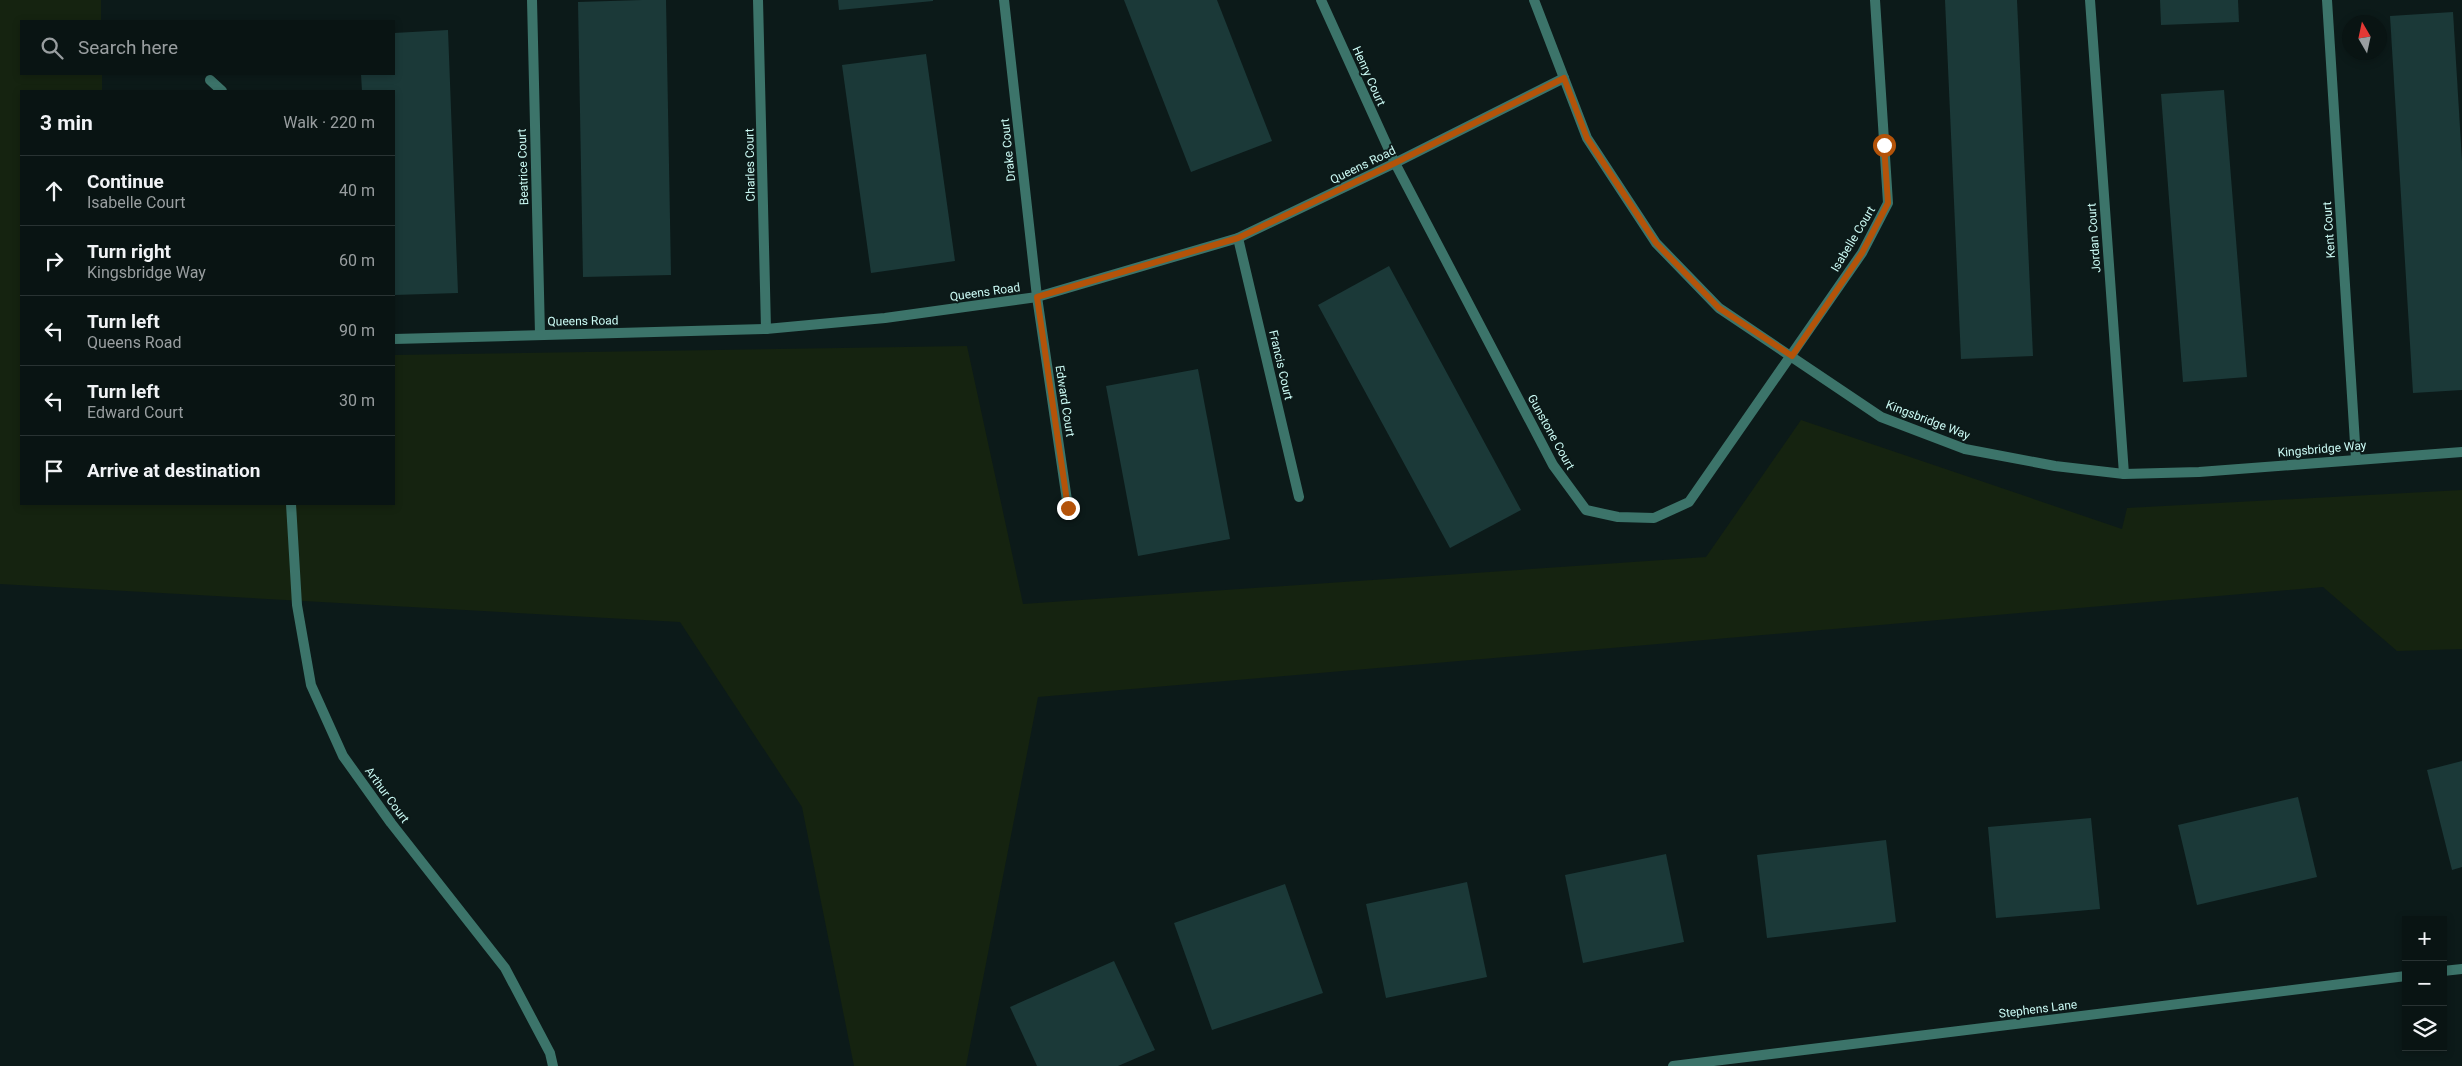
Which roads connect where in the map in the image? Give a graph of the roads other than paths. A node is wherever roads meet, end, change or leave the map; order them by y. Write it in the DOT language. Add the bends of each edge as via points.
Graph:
graph roads {
  1 [pos="532,0"];
  2 [pos="758,0"];
  3 [pos="1004,0"];
  4 [pos="1321,0"];
  5 [pos="1534,0"];
  6 [pos="1875,0"];
  7 [pos="2090,0"];
  8 [pos="2326,0"];
  9 [pos="1564,78"];
  10 [pos="210,80"];
  11 [pos="221,90"];
  12 [pos="1395,163"];
  13 [pos="1238,238"];
  14 [pos="1037,297"];
  15 [pos="766,328"];
  16 [pos="540,334"];
  17 [pos="395,339"];
  18 [pos="1792,356"];
  19 [pos="2462,452"];
  20 [pos="2356,459"];
  21 [pos="2124,474"];
  22 [pos="1299,497"];
  23 [pos="291,505"];
  24 [pos="1068,508"];
  25 [pos="2462,969"];
  26 [pos="2447,971"];
  27 [pos="2402,976"];
  28 [pos="553,1066"];
  29 [pos="1673,1066"];
  1 -- 16 [label="street, Beatrice Court"];
  2 -- 15 [label="street, Charles Court"];
  3 -- 14 [label="street, Drake Court"];
  4 -- 12 [label="street, Henry Court"];
  5 -- 9 [label="street, Kingsbridge Way"];
  6 -- 18 [label="street, Isabelle Court" via="1888,203 1862,253"];
  7 -- 21 [label="street, Jordan Court"];
  8 -- 20 [label="street, Kent Court"];
  9 -- 12 [label="street, Queens Road"];
  9 -- 18 [label="street, Kingsbridge Way" via="1587,138 1656,243 1719,308"];
  10 -- 11 [label="street"];
  12 -- 13 [label="street, Queens Road"];
  12 -- 18 [label="street, Gunstone Court" via="1553,465 1586,510 1618,517 1654,518 1689,502"];
  13 -- 14 [label="street, Queens Road"];
  13 -- 22 [label="street, Francis Court"];
  14 -- 15 [label="street, Queens Road" via="885,318"];
  14 -- 24 [label="street, Edward Court"];
  15 -- 16 [label="street, Queens Road"];
  16 -- 17 [label="street, Queens Road"];
  18 -- 21 [label="street, Kingsbridge Way" via="1881,417 1965,449 2055,466"];
  19 -- 20 [label="street, Kingsbridge Way"];
  20 -- 21 [label="street, Kingsbridge Way" via="2199,472"];
  23 -- 28 [label="street, Arthur Court" via="297,606 311,685 344,756 391,824 505,968 550,1053"];
  25 -- 26 [label="street"];
  27 -- 29 [label="street, Stephens Lane"];
}
